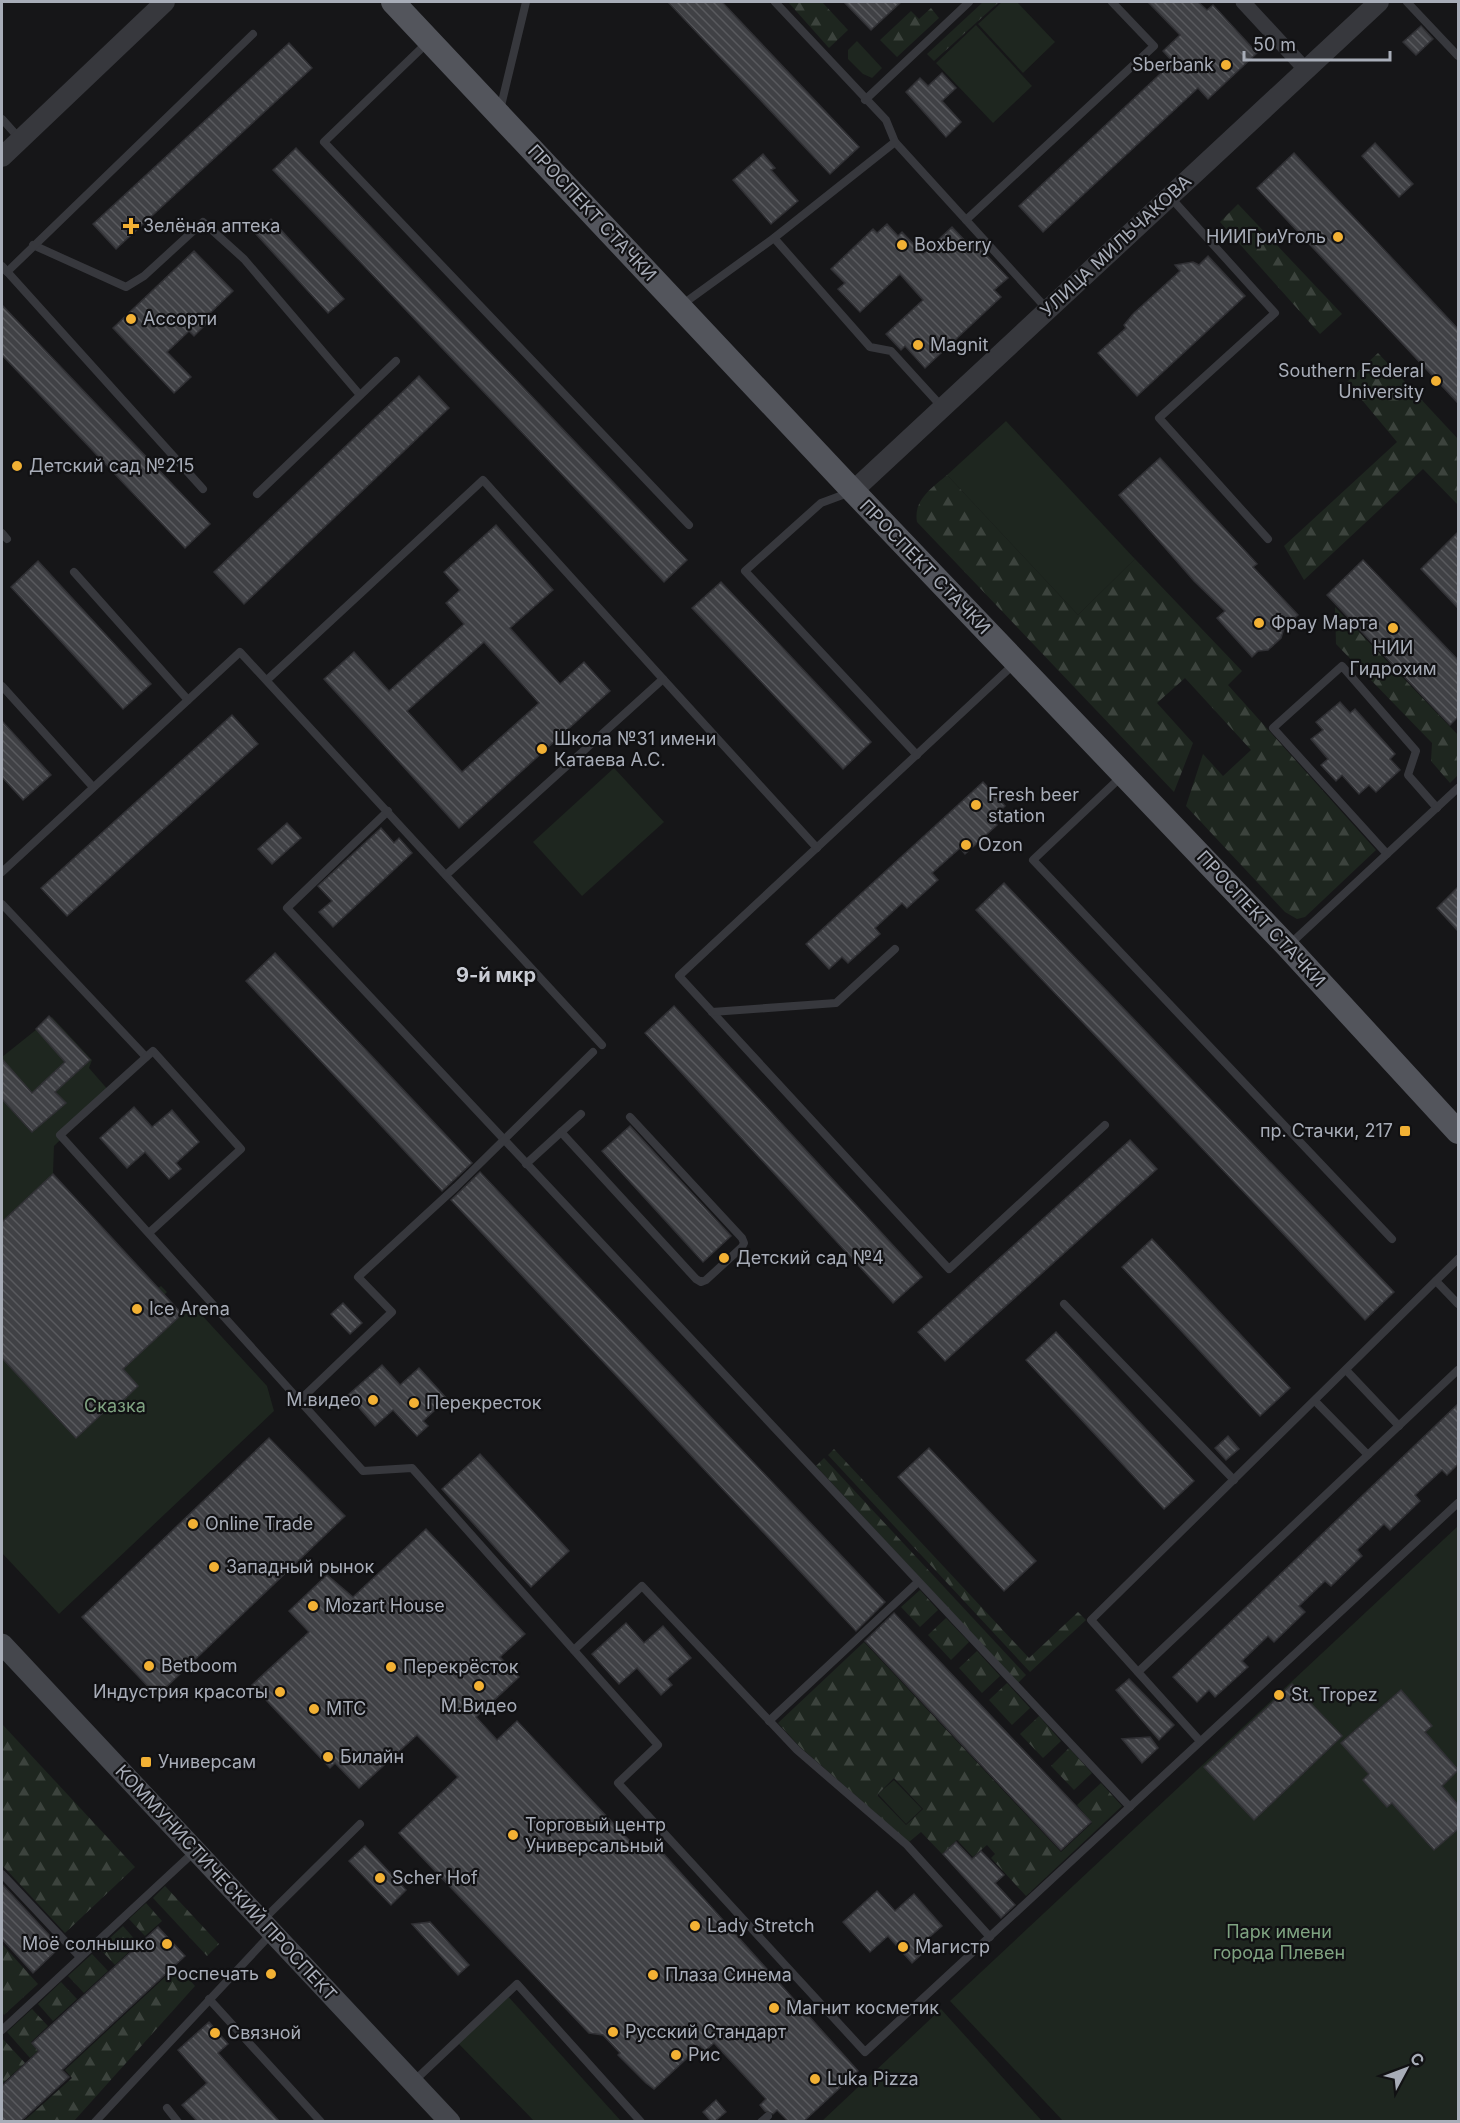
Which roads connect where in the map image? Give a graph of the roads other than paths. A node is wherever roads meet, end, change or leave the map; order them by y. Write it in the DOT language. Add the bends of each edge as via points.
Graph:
graph roads {
  1 [pos="165,2"];
  2 [pos="393,2"];
  3 [pos="526,2"];
  4 [pos="775,2"];
  5 [pos="969,2"];
  6 [pos="1112,2"];
  7 [pos="1243,2"];
  8 [pos="1379,2"];
  9 [pos="1407,2"];
  10 [pos="253,34"];
  11 [pos="429,40"];
  12 [pos="1458,56"];
  13 [pos="1306,70"];
  14 [pos="866,100"];
  15 [pos="499,115"];
  16 [pos="2,119"];
  17 [pos="20,139"];
  18 [pos="895,142"];
  19 [pos="2,157"];
  20 [pos="1170,197"];
  21 [pos="966,220"];
  22 [pos="774,238"];
  23 [pos="33,244"];
  24 [pos="4,269"];
  25 [pos="680,307"];
  26 [pos="1047,310"];
  27 [pos="396,361"];
  28 [pos="360,395"];
  29 [pos="943,408"];
  30 [pos="203,489"];
  31 [pos="853,491"];
  32 [pos="257,494"];
  33 [pos="689,525"];
  34 [pos="1268,539"];
  35 [pos="74,572"];
  36 [pos="1017,662"];
  37 [pos="663,679"];
  38 [pos="267,680"];
  39 [pos="2,686"];
  40 [pos="188,700"];
  41 [pos="916,755"];
  42 [pos="1123,775"];
  43 [pos="93,787"];
  44 [pos="1458,788"];
  45 [pos="1437,808"];
  46 [pos="388,811"];
  47 [pos="817,848"];
  48 [pos="1387,854"];
  49 [pos="2,872"];
  50 [pos="446,875"];
  51 [pos="2,904"];
  52 [pos="1287,946"];
  53 [pos="895,949"];
  54 [pos="712,1012"];
  55 [pos="602,1045"];
  56 [pos="593,1052"];
  57 [pos="146,1058"];
  58 [pos="581,1114"];
  59 [pos="630,1117"];
  60 [pos="1105,1125"];
  61 [pos="1458,1131"];
  62 [pos="561,1132"];
  63 [pos="504,1140"];
  64 [pos="526,1164"];
  65 [pos="150,1233"];
  66 [pos="1392,1239"];
  67 [pos="1458,1259"];
  68 [pos="1436,1281"];
  69 [pos="1458,1304"];
  70 [pos="1064,1305"];
  71 [pos="1346,1370"];
  72 [pos="1458,1370"];
  73 [pos="299,1401"];
  74 [pos="1315,1401"];
  75 [pos="1399,1426"];
  76 [pos="1368,1455"];
  77 [pos="1234,1480"];
  78 [pos="1458,1503"];
  79 [pos="918,1582"];
  80 [pos="2,1644"];
  81 [pos="574,1650"];
  82 [pos="1138,1672"];
  83 [pos="770,1721"];
  84 [pos="1200,1741"];
  85 [pos="1130,1807"];
  86 [pos="360,1824"];
  87 [pos="195,1851"];
  88 [pos="2,1874"];
  89 [pos="267,1927"];
  90 [pos="990,1937"];
  91 [pos="80,1957"];
  92 [pos="209,1999"];
  93 [pos="2,2030"];
  94 [pos="412,2082"];
  95 [pos="166,2108"];
  96 [pos="95,2121"];
  97 [pos="178,2121"];
  98 [pos="321,2121"];
  99 [pos="450,2121"];
  100 [pos="641,2121"];
  1 -- 17 [label="street"];
  2 -- 11 [label="main road, ПРОСПЕКТ СТАЧКИ"];
  3 -- 15 [label="lane"];
  4 -- 14 [label="lane"];
  5 -- 14 [label="lane"];
  6 -- 21 [label="lane" via="1154,46"];
  7 -- 13 [label="street"];
  8 -- 13 [label="street, УЛИЦА МИЛЬЧАКОВА"];
  9 -- 12 [label="lane"];
  10 -- 23 [label="lane"];
  11 -- 15 [label="main road, ПРОСПЕКТ СТАЧКИ"];
  11 -- 33 [label="lane" via="324,142"];
  13 -- 20 [label="street, УЛИЦА МИЛЬЧАКОВА"];
  14 -- 18 [label="lane" via="886,120"];
  15 -- 25 [label="main road, ПРОСПЕКТ СТАЧКИ"];
  16 -- 17 [label="lane"];
  17 -- 19 [label="street"];
  18 -- 21 [label="lane"];
  18 -- 22 [label="lane"];
  20 -- 26 [label="street, УЛИЦА МИЛЬЧАКОВА"];
  20 -- 34 [label="lane" via="1275,313 1159,418"];
  21 -- 26 [label="lane"];
  22 -- 25 [label="lane"];
  22 -- 29 [label="lane" via="870,347 891,351"];
  23 -- 24 [label="lane"];
  23 -- 28 [label="lane" via="126,286 144,276 202,222 244,260"];
  24 -- 30 [label="lane"];
  25 -- 31 [label="main road, ПРОСПЕКТ СТАЧКИ"];
  26 -- 29 [label="street, УЛИЦА МИЛЬЧАКОВА"];
  27 -- 28 [label="lane"];
  28 -- 32 [label="lane"];
  29 -- 31 [label="street, УЛИЦА МИЛЬЧАКОВА"];
  31 -- 36 [label="main road, ПРОСПЕКТ СТАЧКИ"];
  31 -- 41 [label="lane" via="821,503 745,571"];
  35 -- 40 [label="lane"];
  36 -- 41 [label="lane"];
  36 -- 42 [label="main road, ПРОСПЕКТ СТАЧКИ"];
  37 -- 38 [label="lane" via="483,480"];
  37 -- 47 [label="lane"];
  37 -- 50 [label="lane"];
  38 -- 40 [label="lane" via="240,652"];
  38 -- 46 [label="lane"];
  39 -- 43 [label="lane"];
  40 -- 43 [label="lane"];
  41 -- 47 [label="lane"];
  42 -- 52 [label="main road, ПРОСПЕКТ СТАЧКИ"];
  42 -- 66 [label="lane" via="1033,861"];
  43 -- 49 [label="lane"];
  44 -- 45 [label="lane"];
  45 -- 48 [label="lane"];
  45 -- 48 [label="lane" via="1408,775 1416,751 1342,666 1273,728"];
  46 -- 50 [label="lane"];
  46 -- 63 [label="lane" via="287,908"];
  47 -- 54 [label="lane" via="679,976"];
  48 -- 52 [label="lane"];
  50 -- 55 [label="lane"];
  51 -- 57 [label="lane"];
  52 -- 61 [label="main road, ПРОСПЕКТ СТАЧКИ"];
  53 -- 54 [label="lane" via="836,1003"];
  54 -- 60 [label="lane" via="949,1269"];
  56 -- 63 [label="lane"];
  57 -- 65 [label="lane" via="60,1135"];
  57 -- 65 [label="lane" via="153,1051 241,1149"];
  58 -- 62 [label="lane"];
  59 -- 62 [label="lane" via="742,1238 742,1247 706,1280 696,1279"];
  62 -- 64 [label="lane"];
  63 -- 64 [label="lane"];
  63 -- 73 [label="lane" via="358,1276 392,1312"];
  64 -- 79 [label="lane"];
  65 -- 73 [label="lane"];
  67 -- 68 [label="lane"];
  68 -- 69 [label="lane"];
  68 -- 71 [label="lane"];
  70 -- 77 [label="lane"];
  71 -- 74 [label="lane"];
  71 -- 75 [label="lane"];
  72 -- 75 [label="lane"];
  73 -- 81 [label="lane" via="363,1471 412,1468"];
  74 -- 76 [label="lane"];
  74 -- 77 [label="lane"];
  75 -- 76 [label="lane"];
  76 -- 82 [label="lane"];
  77 -- 82 [label="lane" via="1091,1620"];
  78 -- 84 [label="lane"];
  79 -- 83 [label="lane"];
  79 -- 85 [label="lane"];
  80 -- 87 [label="main road, КОММУНИСТИЧЕСКИЙ ПРОСПЕКТ"];
  81 -- 83 [label="lane" via="642,1586"];
  81 -- 90 [label="lane" via="658,1745 618,1783 865,2052"];
  82 -- 84 [label="lane"];
  83 -- 90 [label="lane" via="797,1750 908,1845"];
  84 -- 85 [label="lane"];
  85 -- 90 [label="lane"];
  86 -- 89 [label="lane"];
  87 -- 89 [label="main road, КОММУНИСТИЧЕСКИЙ ПРОСПЕКТ"];
  87 -- 91 [label="lane"];
  88 -- 91 [label="lane"];
  89 -- 92 [label="lane"];
  89 -- 94 [label="main road, КОММУНИСТИЧЕСКИЙ ПРОСПЕКТ"];
  91 -- 93 [label="lane"];
  92 -- 96 [label="lane"];
  92 -- 98 [label="lane"];
  94 -- 99 [label="main road, КОММУНИСТИЧЕСКИЙ ПРОСПЕКТ"];
  94 -- 100 [label="lane" via="517,1984"];
  95 -- 97 [label="lane"];
}
